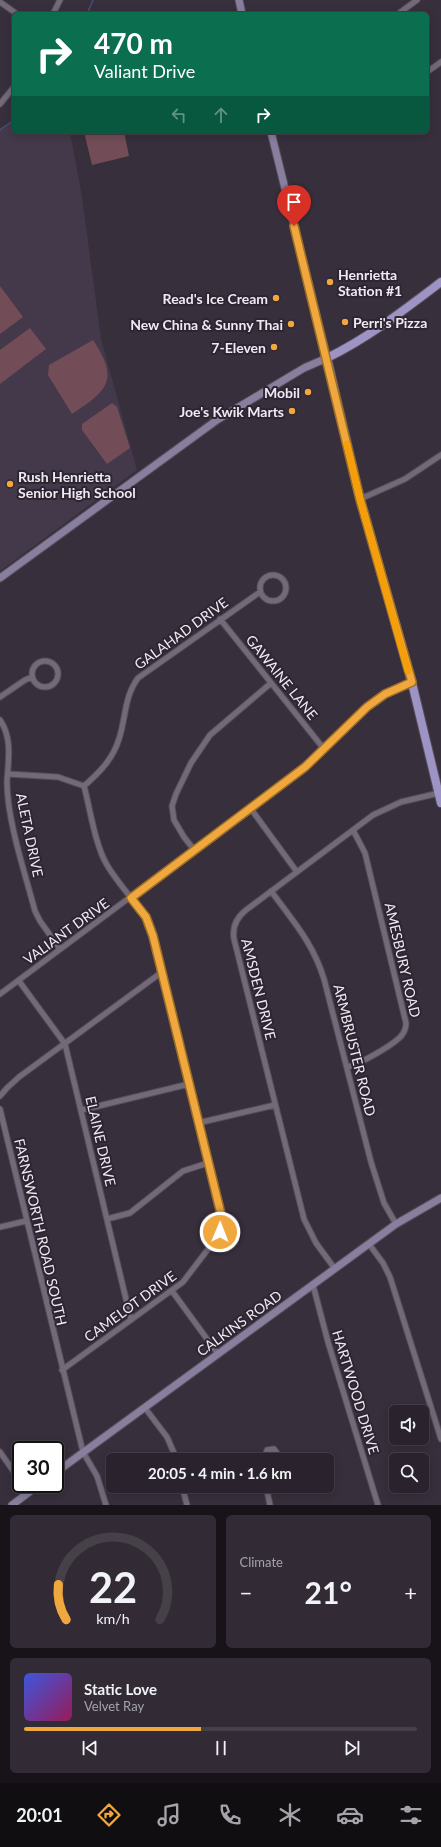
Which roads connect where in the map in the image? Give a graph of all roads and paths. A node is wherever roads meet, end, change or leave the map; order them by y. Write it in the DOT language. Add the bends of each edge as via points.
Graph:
graph roads {
  1 [pos="60,0"];
  2 [pos="239,0"];
  3 [pos="416,0"];
  4 [pos="0,2"];
  5 [pos="14,12"];
  6 [pos="54,12"];
  7 [pos="242,12"];
  8 [pos="401,12"];
  9 [pos="441,62"];
  10 [pos="429,71"];
  11 [pos="12,89"];
  12 [pos="0,104"];
  13 [pos="271,134"];
  14 [pos="441,282"];
  15 [pos="326,358"];
  16 [pos="441,455"];
  17 [pos="360,499"];
  18 [pos="0,578"];
  19 [pos="260,592"];
  20 [pos="220,619"];
  21 [pos="32,677"];
  22 [pos="412,682"];
  23 [pos="271,683"];
  24 [pos="0,697"];
  25 [pos="0,720"];
  26 [pos="324,749"];
  27 [pos="8,774"];
  28 [pos="84,786"];
  29 [pos="439,793"];
  30 [pos="441,803"];
  31 [pos="251,809"];
  32 [pos="353,830"];
  33 [pos="195,850"];
  34 [pos="297,872"];
  35 [pos="271,891"];
  36 [pos="131,898"];
  37 [pos="60,949"];
  38 [pos="162,972"];
  39 [pos="19,981"];
  40 [pos="0,994"];
  41 [pos="65,1044"];
  42 [pos="348,1067"];
  43 [pos="189,1084"];
  44 [pos="0,1096"];
  45 [pos="275,1105"];
  46 [pos="0,1109"];
  47 [pos="82,1110"];
  48 [pos="198,1123"];
  49 [pos="208,1162"];
  50 [pos="441,1198"];
  51 [pos="107,1219"];
  52 [pos="26,1221"];
  53 [pos="396,1224"];
  54 [pos="0,1227"];
  55 [pos="369,1244"];
  56 [pos="334,1269"];
  57 [pos="313,1285"];
  58 [pos="172,1291"];
  59 [pos="132,1320"];
  60 [pos="218,1354"];
  61 [pos="62,1370"];
  62 [pos="145,1408"];
  63 [pos="441,1439"];
  64 [pos="0,1452"];
  65 [pos="83,1452"];
  66 [pos="174,1453"];
  67 [pos="266,1453"];
  68 [pos="277,1453"];
  69 [pos="64,1466"];
  70 [pos="12,1469"];
  71 [pos="28,1493"];
  72 [pos="184,1493"];
  73 [pos="267,1493"];
  74 [pos="12,1505"];
  75 [pos="106,1505"];
  76 [pos="187,1505"];
  77 [pos="270,1505"];
  78 [pos="378,1505"];
  1 -- 6 [label="street"];
  2 -- 7 [label="main road"];
  3 -- 8 [label="street"];
  4 -- 5 [label="street"];
  9 -- 10 [label="street"];
  11 -- 12 [label="street"];
  13 -- 15 [label="main road"];
  14 -- 15 [label="main road" via="386,323"];
  15 -- 17 [label="main road"];
  15 -- 18 [label="main road" via="304,368 217,420"];
  16 -- 17 [label="street" via="405,479"];
  17 -- 22 [label="main road"];
  19 -- 19 [label="street, GALAHAD DRIVE" via="270,601 278,600 285,594 285,585 277,576 269,575 262,580"];
  19 -- 20 [label="street, GALAHAD DRIVE"];
  20 -- 23 [label="street, GAWAINE LANE"];
  20 -- 28 [label="street, GALAHAD DRIVE" via="138,678 128,697 115,750 101,770"];
  21 -- 21 [label="street" via="40,686 48,687 58,679 58,670 53,663 44,661 36,664"];
  21 -- 24 [label="street"];
  22 -- 26 [label="street, VALIANT DRIVE" via="385,694 367,707"];
  22 -- 29 [label="main road"];
  23 -- 26 [label="street, GAWAINE LANE"];
  23 -- 33 [label="street" via="210,735 179,787 172,806 174,820"];
  25 -- 27 [label="street, ALETA DRIVE" via="8,740"];
  26 -- 31 [label="street, VALIANT DRIVE"];
  27 -- 28 [label="street" via="58,777"];
  27 -- 37 [label="street, ALETA DRIVE" via="9,807 35,911"];
  28 -- 36 [label="street, CAMELOT DRIVE" via="102,857"];
  29 -- 30 [label="main road"];
  29 -- 32 [label="street, AMSDEN DRIVE" via="392,805"];
  31 -- 33 [label="street, VALIANT DRIVE"];
  31 -- 34 [label="street"];
  32 -- 34 [label="street, AMSDEN DRIVE"];
  32 -- 42 [label="street, AMESBURY ROAD" via="365,853 406,1023 404,1032 398,1039"];
  33 -- 36 [label="street, VALIANT DRIVE"];
  34 -- 35 [label="street, AMSDEN DRIVE"];
  35 -- 42 [label="street, ARMBRUSTER ROAD" via="317,956"];
  35 -- 45 [label="street, AMSDEN DRIVE" via="242,913 233,931"];
  36 -- 37 [label="street, VALIANT DRIVE"];
  36 -- 38 [label="street, CAMELOT DRIVE" via="150,925"];
  37 -- 39 [label="street, VALIANT DRIVE"];
  38 -- 41 [label="street"];
  38 -- 43 [label="street, CAMELOT DRIVE"];
  39 -- 40 [label="street, VALIANT DRIVE"];
  39 -- 41 [label="street, ELAINE DRIVE"];
  41 -- 44 [label="street" via="19,1077"];
  41 -- 47 [label="street, ELAINE DRIVE"];
  42 -- 53 [label="street, ARMBRUSTER ROAD" via="381,1194"];
  43 -- 47 [label="street"];
  43 -- 48 [label="street, CAMELOT DRIVE"];
  45 -- 48 [label="street"];
  45 -- 56 [label="street, AMSDEN DRIVE" via="304,1219 316,1243"];
  46 -- 52 [label="street, FARNSWORTH ROAD SOUTH"];
  47 -- 51 [label="street, ELAINE DRIVE"];
  48 -- 49 [label="street, CAMELOT DRIVE"];
  49 -- 51 [label="street" via="183,1171 130,1213"];
  49 -- 58 [label="street, CAMELOT DRIVE" via="221,1214 220,1232 193,1272"];
  50 -- 53 [label="main road, CALKINS ROAD"];
  51 -- 59 [label="street, ELAINE DRIVE"];
  52 -- 54 [label="street"];
  52 -- 61 [label="street, FARNSWORTH ROAD SOUTH"];
  53 -- 55 [label="main road, CALKINS ROAD"];
  55 -- 56 [label="main road, CALKINS ROAD"];
  55 -- 63 [label="street" via="390,1277"];
  56 -- 57 [label="main road, CALKINS ROAD"];
  57 -- 60 [label="main road, CALKINS ROAD"];
  57 -- 78 [label="street, HARTWOOD DRIVE"];
  58 -- 59 [label="street, CAMELOT DRIVE"];
  58 -- 60 [label="street"];
  59 -- 61 [label="street, CAMELOT DRIVE"];
  60 -- 62 [label="main road, CALKINS ROAD"];
  61 -- 65 [label="street, FARNSWORTH ROAD SOUTH"];
  62 -- 65 [label="main road, CALKINS ROAD"];
  62 -- 66 [label="street" via="167,1437"];
  64 -- 70 [label="street"];
  65 -- 69 [label="main road, CALKINS ROAD"];
  65 -- 75 [label="street, FARNSWORTH ROAD SOUTH" via="97,1476"];
  67 -- 68 [label="street" via="267,1450 274,1449"];
  71 -- 74 [label="main road"];
  72 -- 76 [label="street"];
  73 -- 77 [label="street"];
}
